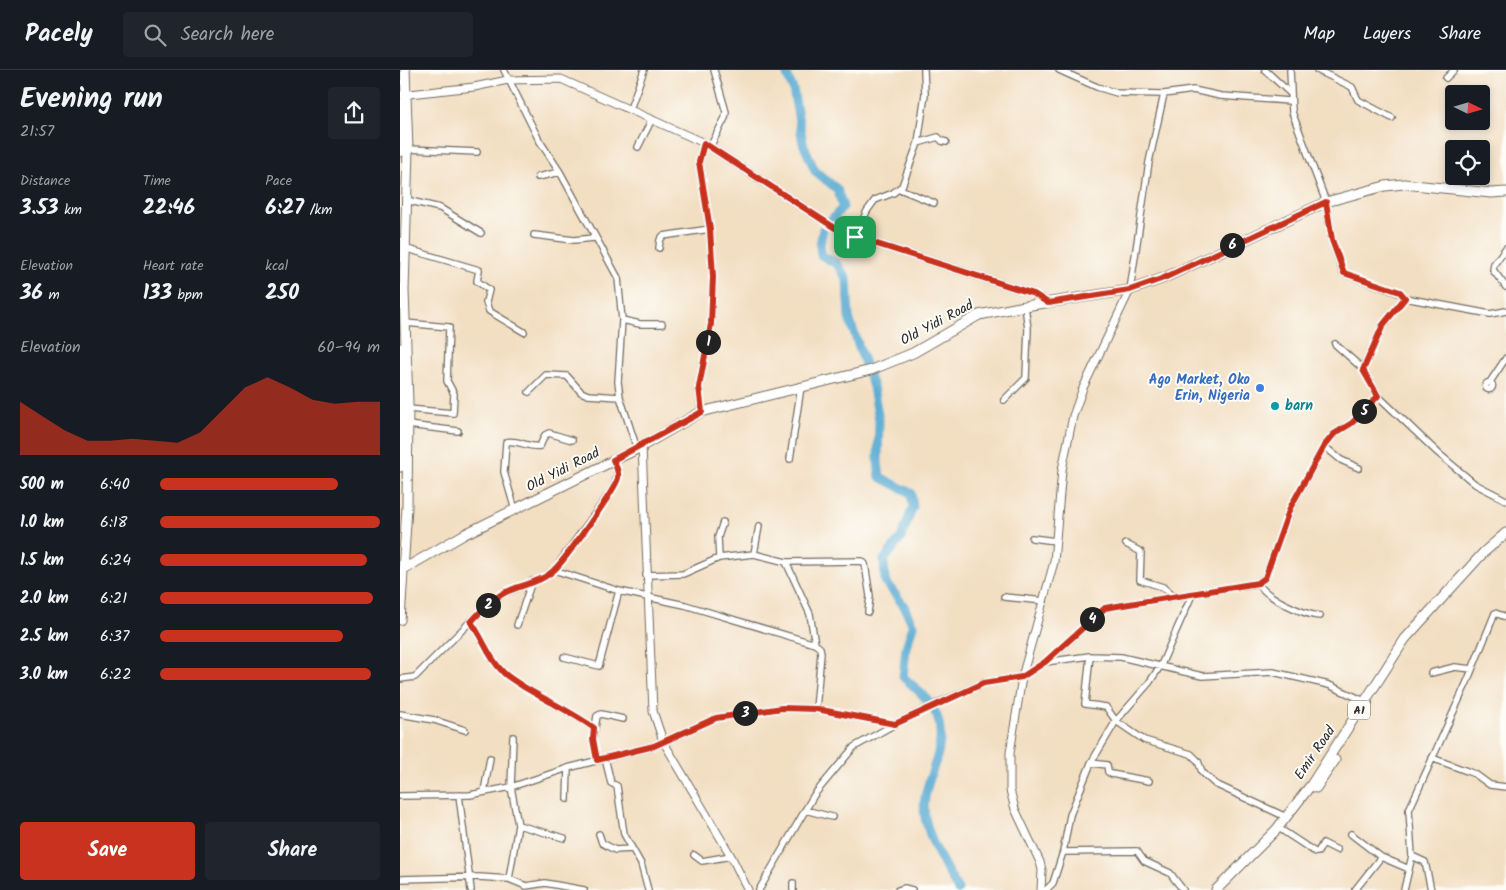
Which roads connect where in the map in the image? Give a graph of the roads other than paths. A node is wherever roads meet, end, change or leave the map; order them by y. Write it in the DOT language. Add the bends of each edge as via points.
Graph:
graph roads {
  1 [pos="405,70"];
  2 [pos="504,70"];
  3 [pos="644,70"];
  4 [pos="714,70"];
  5 [pos="924,70"];
  6 [pos="1059,70"];
  7 [pos="1265,70"];
  8 [pos="1290,70"];
  9 [pos="1317,70"];
  10 [pos="1454,70"];
  11 [pos="1446,78"];
  12 [pos="508,80"];
  13 [pos="1290,93"];
  14 [pos="1164,94"];
  15 [pos="404,95"];
  16 [pos="1290,101"];
  17 [pos="400,103"];
  18 [pos="630,109"];
  19 [pos="1392,118"];
  20 [pos="652,119"];
  21 [pos="946,142"];
  22 [pos="918,143"];
  23 [pos="707,145"];
  24 [pos="638,147"];
  25 [pos="404,151"];
  26 [pos="477,152"];
  27 [pos="560,172"];
  28 [pos="538,177"];
  29 [pos="900,189"];
  30 [pos="1506,192"];
  31 [pos="406,200"];
  32 [pos="1326,202"];
  33 [pos="934,203"];
  34 [pos="710,229"];
  35 [pos="481,232"];
  36 [pos="534,235"];
  37 [pos="855,237"];
  38 [pos="594,238"];
  39 [pos="404,248"];
  40 [pos="659,248"];
  41 [pos="1506,248"];
  42 [pos="1506,287"];
  43 [pos="1130,290"];
  44 [pos="1405,298"];
  45 [pos="1048,303"];
  46 [pos="1025,306"];
  47 [pos="1506,311"];
  48 [pos="622,320"];
  49 [pos="406,323"];
  50 [pos="662,324"];
  51 [pos="524,332"];
  52 [pos="1336,344"];
  53 [pos="400,348"];
  54 [pos="1506,358"];
  55 [pos="1363,370"];
  56 [pos="1490,382"];
  57 [pos="801,387"];
  58 [pos="529,392"];
  59 [pos="620,396"];
  60 [pos="1378,396"];
  61 [pos="1004,400"];
  62 [pos="403,408"];
  63 [pos="702,412"];
  64 [pos="408,425"];
  65 [pos="458,431"];
  66 [pos="572,440"];
  67 [pos="1324,446"];
  68 [pos="640,447"];
  69 [pos="613,460"];
  70 [pos="790,460"];
  71 [pos="400,467"];
  72 [pos="1360,468"];
  73 [pos="1506,500"];
  74 [pos="515,510"];
  75 [pos="723,522"];
  76 [pos="759,526"];
  77 [pos="1506,533"];
  78 [pos="1032,538"];
  79 [pos="1506,539"];
  80 [pos="1056,541"];
  81 [pos="1126,544"];
  82 [pos="754,554"];
  83 [pos="720,558"];
  84 [pos="786,562"];
  85 [pos="402,566"];
  86 [pos="554,570"];
  87 [pos="646,575"];
  88 [pos="532,582"];
  89 [pos="1258,583"];
  90 [pos="620,591"];
  91 [pos="647,595"];
  92 [pos="1192,595"];
  93 [pos="1004,597"];
  94 [pos="1174,597"];
  95 [pos="1044,601"];
  96 [pos="868,612"];
  97 [pos="1320,616"];
  98 [pos="1506,617"];
  99 [pos="400,620"];
  100 [pos="471,622"];
  101 [pos="517,625"];
  102 [pos="815,644"];
  103 [pos="1090,656"];
  104 [pos="564,657"];
  105 [pos="1045,662"];
  106 [pos="1161,665"];
  107 [pos="1472,669"];
  108 [pos="1431,673"];
  109 [pos="1022,677"];
  110 [pos="400,679"];
  111 [pos="1367,702"];
  112 [pos="816,709"];
  113 [pos="400,714"];
  114 [pos="623,719"];
  115 [pos="1116,721"];
  116 [pos="895,724"];
  117 [pos="594,728"];
  118 [pos="465,730"];
  119 [pos="513,737"];
  120 [pos="663,741"];
  121 [pos="490,758"];
  122 [pos="605,758"];
  123 [pos="1432,758"];
  124 [pos="597,760"];
  125 [pos="1091,763"];
  126 [pos="568,768"];
  127 [pos="1149,781"];
  128 [pos="511,787"];
  129 [pos="1506,787"];
  130 [pos="484,792"];
  131 [pos="459,795"];
  132 [pos="400,796"];
  133 [pos="567,799"];
  134 [pos="805,810"];
  135 [pos="832,817"];
  136 [pos="1286,817"];
  137 [pos="518,825"];
  138 [pos="1283,831"];
  139 [pos="599,834"];
  140 [pos="1352,834"];
  141 [pos="564,838"];
  142 [pos="632,849"];
  143 [pos="1337,850"];
  144 [pos="1063,852"];
  145 [pos="694,855"];
  146 [pos="731,856"];
  147 [pos="1412,856"];
  148 [pos="1381,857"];
  149 [pos="1409,870"];
  150 [pos="470,877"];
  151 [pos="400,879"];
  152 [pos="509,879"];
  153 [pos="526,888"];
  154 [pos="760,889"];
  155 [pos="471,890"];
  156 [pos="584,890"];
  157 [pos="648,890"];
  158 [pos="748,890"];
  159 [pos="768,890"];
  160 [pos="898,890"];
  161 [pos="912,890"];
  162 [pos="1040,890"];
  163 [pos="1046,890"];
  164 [pos="1183,890"];
  165 [pos="1216,890"];
  166 [pos="1223,890"];
  167 [pos="1355,890"];
  168 [pos="1404,890"];
  169 [pos="1431,890"];
  1 -- 15 [label="main road"];
  2 -- 12 [label="street"];
  3 -- 18 [label="street"];
  4 -- 23 [label="street" via="726,112"];
  5 -- 22 [label="street" via="925,94"];
  6 -- 14 [label="street" via="1117,93"];
  7 -- 13 [label="street"];
  8 -- 13 [label="street"];
  9 -- 19 [label="street" via="1352,87 1358,100"];
  10 -- 11 [label="street"];
  12 -- 15 [label="street"];
  12 -- 18 [label="street" via="561,78"];
  12 -- 27 [label="street" via="539,140"];
  13 -- 16 [label="street"];
  14 -- 16 [label="street" via="1193,90"];
  14 -- 43 [label="street"];
  15 -- 25 [label="main road"];
  16 -- 32 [label="street"];
  17 -- 25 [label="main road"];
  18 -- 20 [label="street"];
  20 -- 23 [label="street"];
  20 -- 24 [label="street"];
  21 -- 22 [label="street" via="934,137"];
  22 -- 29 [label="street"];
  23 -- 34 [label="street" via="699,162"];
  23 -- 37 [label="street" via="835,228"];
  25 -- 26 [label="street"];
  25 -- 31 [label="main road"];
  27 -- 28 [label="street"];
  27 -- 38 [label="street"];
  29 -- 33 [label="street"];
  29 -- 37 [label="street" via="876,200"];
  30 -- 32 [label="main road, Old Yidi Road" via="1404,184"];
  31 -- 35 [label="street" via="440,208"];
  31 -- 39 [label="main road"];
  32 -- 43 [label="main road, Old Yidi Road" via="1164,278"];
  32 -- 44 [label="street" via="1332,240 1344,273 1400,292"];
  34 -- 40 [label="street" via="664,236"];
  34 -- 63 [label="street" via="711,324 699,387"];
  36 -- 38 [label="street" via="574,240"];
  37 -- 45 [label="street" via="1034,294"];
  38 -- 48 [label="street" via="618,278"];
  39 -- 49 [label="main road"];
  39 -- 51 [label="street" via="479,270 477,281 489,290 486,302 489,311"];
  41 -- 42 [label="street" via="1493,270"];
  43 -- 45 [label="main road, Old Yidi Road"];
  43 -- 80 [label="street" via="1073,416 1062,470"];
  44 -- 47 [label="street" via="1490,314"];
  44 -- 55 [label="street" via="1383,325"];
  45 -- 46 [label="main road, Old Yidi Road"];
  46 -- 57 [label="main road, Old Yidi Road" via="979,315 913,353 867,371"];
  46 -- 61 [label="street" via="1028,329 1026,378"];
  48 -- 50 [label="street"];
  48 -- 59 [label="street"];
  49 -- 62 [label="main road"];
  49 -- 62 [label="street" via="449,327 447,381 454,394 453,413"];
  52 -- 55 [label="street"];
  53 -- 62 [label="main road"];
  54 -- 56 [label="street"];
  55 -- 60 [label="street"];
  57 -- 63 [label="main road, Old Yidi Road"];
  57 -- 70 [label="street"];
  58 -- 59 [label="street" via="546,375 567,376 588,395"];
  59 -- 68 [label="street"];
  60 -- 67 [label="street"];
  60 -- 73 [label="street" via="1460,472"];
  62 -- 64 [label="main road"];
  62 -- 71 [label="main road"];
  63 -- 68 [label="main road, Old Yidi Road"];
  64 -- 65 [label="street"];
  64 -- 85 [label="main road"];
  66 -- 74 [label="street" via="549,433 540,446 506,442 504,472"];
  67 -- 72 [label="street" via="1341,460"];
  67 -- 89 [label="street" via="1290,508 1265,578"];
  68 -- 69 [label="main road, Old Yidi Road"];
  68 -- 87 [label="street"];
  69 -- 74 [label="main road, Old Yidi Road"];
  69 -- 86 [label="street" via="618,478 608,498"];
  74 -- 85 [label="main road, Old Yidi Road"];
  75 -- 83 [label="street" via="718,537"];
  76 -- 82 [label="street"];
  77 -- 111 [label="main road, Emir Road / A1" via="1484,552 1405,639"];
  78 -- 80 [label="street"];
  79 -- 111 [label="main road, Emir Road / A1" via="1424,623"];
  80 -- 95 [label="street"];
  81 -- 94 [label="street" via="1141,552 1140,580 1163,587"];
  82 -- 83 [label="street"];
  82 -- 84 [label="street"];
  83 -- 87 [label="street" via="682,574"];
  84 -- 96 [label="street" via="862,561 870,596"];
  84 -- 102 [label="street" via="810,614"];
  85 -- 99 [label="main road"];
  86 -- 88 [label="street"];
  86 -- 90 [label="street"];
  87 -- 91 [label="street"];
  88 -- 100 [label="street" via="504,593"];
  88 -- 101 [label="street"];
  89 -- 92 [label="street"];
  89 -- 97 [label="street" via="1264,591 1286,605 1305,614"];
  90 -- 91 [label="street"];
  90 -- 104 [label="street" via="599,666"];
  91 -- 102 [label="street"];
  91 -- 120 [label="street" via="653,711"];
  92 -- 94 [label="street"];
  92 -- 106 [label="street"];
  93 -- 95 [label="street"];
  94 -- 105 [label="street" via="1105,608"];
  95 -- 109 [label="street"];
  98 -- 107 [label="street" via="1494,613"];
  100 -- 110 [label="street" via="415,677"];
  100 -- 117 [label="street" via="502,671"];
  102 -- 112 [label="street" via="821,653"];
  103 -- 105 [label="street"];
  103 -- 106 [label="street" via="1121,657"];
  103 -- 115 [label="street" via="1083,702 1106,707"];
  105 -- 109 [label="street"];
  106 -- 111 [label="street" via="1202,676 1256,671 1284,673 1329,685"];
  106 -- 115 [label="street"];
  107 -- 108 [label="street" via="1455,667"];
  107 -- 123 [label="street"];
  109 -- 116 [label="street" via="984,683"];
  109 -- 162 [label="street" via="1008,772 1015,809 1042,870"];
  111 -- 136 [label="main road, Emir Road / A1"];
  111 -- 138 [label="main road, Emir Road / A1" via="1326,775"];
  112 -- 116 [label="street"];
  112 -- 120 [label="street" via="782,708 716,718"];
  113 -- 118 [label="street"];
  114 -- 117 [label="street" via="601,714 596,716"];
  115 -- 125 [label="street"];
  115 -- 136 [label="street" via="1144,740 1191,754 1202,772 1215,784"];
  116 -- 134 [label="street" via="854,747"];
  117 -- 124 [label="street"];
  119 -- 128 [label="street"];
  120 -- 122 [label="street"];
  120 -- 146 [label="street"];
  121 -- 130 [label="street"];
  122 -- 124 [label="street"];
  122 -- 142 [label="street" via="611,783 617,786 624,834"];
  123 -- 129 [label="street" via="1475,774 1490,785"];
  123 -- 147 [label="street" via="1409,810"];
  124 -- 126 [label="street"];
  125 -- 127 [label="street" via="1107,765 1111,774"];
  125 -- 144 [label="street" via="1070,815"];
  126 -- 128 [label="street"];
  126 -- 133 [label="street"];
  128 -- 130 [label="street"];
  128 -- 137 [label="street"];
  130 -- 131 [label="street"];
  131 -- 132 [label="street"];
  131 -- 150 [label="street"];
  134 -- 135 [label="street"];
  134 -- 154 [label="street"];
  136 -- 165 [label="main road, Emir Road / A1" via="1256,852"];
  137 -- 141 [label="street"];
  137 -- 152 [label="street"];
  138 -- 143 [label="street" via="1315,852 1323,843"];
  138 -- 166 [label="main road, Emir Road / A1"];
  139 -- 142 [label="street" via="602,843 615,850"];
  140 -- 148 [label="street"];
  142 -- 157 [label="street" via="642,864"];
  144 -- 163 [label="street" via="1053,883"];
  144 -- 164 [label="street" via="1137,850 1144,861 1170,873"];
  145 -- 146 [label="street" via="702,861"];
  146 -- 158 [label="street"];
  147 -- 149 [label="street"];
  147 -- 169 [label="street" via="1425,862"];
  148 -- 149 [label="street"];
  148 -- 167 [label="street"];
  149 -- 168 [label="street"];
  150 -- 151 [label="street"];
  150 -- 152 [label="street"];
  150 -- 155 [label="street"];
  152 -- 153 [label="street"];
  153 -- 156 [label="street" via="545,883"];
  154 -- 159 [label="street"];
  160 -- 161 [label="street"];
}
